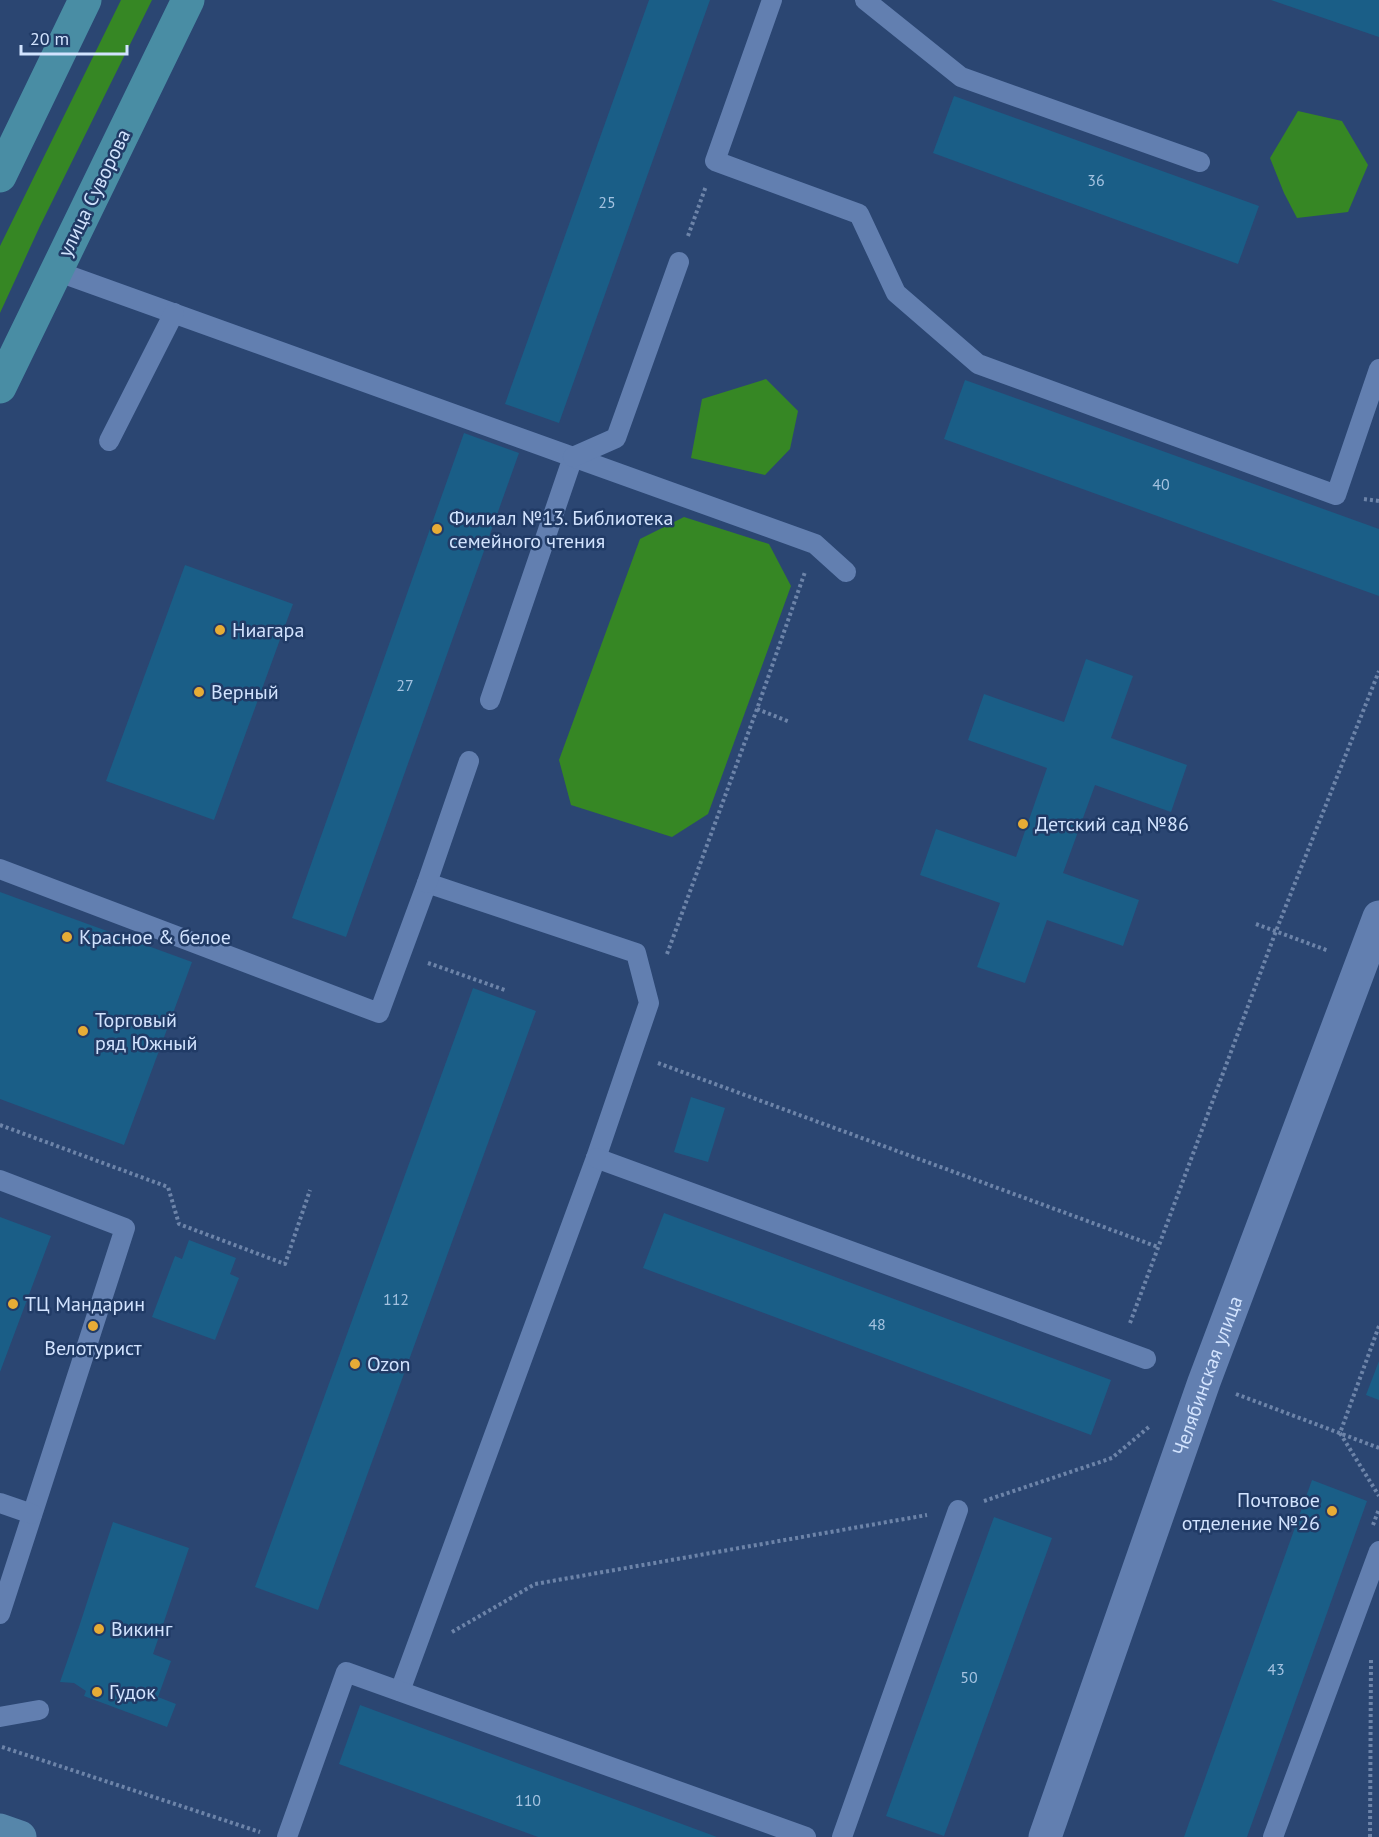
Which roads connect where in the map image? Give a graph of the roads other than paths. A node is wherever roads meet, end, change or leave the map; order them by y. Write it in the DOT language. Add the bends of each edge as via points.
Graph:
graph roads {
  1 [pos="85,0"];
  2 [pos="188,0"];
  3 [pos="772,0"];
  4 [pos="866,0"];
  5 [pos="1200,162"];
  6 [pos="0,176"];
  7 [pos="679,262"];
  8 [pos="56,271"];
  9 [pos="174,313"];
  10 [pos="1379,369"];
  11 [pos="0,387"];
  12 [pos="109,441"];
  13 [pos="573,457"];
  14 [pos="846,572"];
  15 [pos="490,700"];
  16 [pos="469,761"];
  17 [pos="0,869"];
  18 [pos="427,883"];
  19 [pos="1379,917"];
  20 [pos="596,1158"];
  21 [pos="0,1180"];
  22 [pos="1146,1359"];
  23 [pos="0,1503"];
  24 [pos="958,1510"];
  25 [pos="32,1514"];
  26 [pos="1379,1551"];
  27 [pos="0,1614"];
  28 [pos="399,1691"];
  29 [pos="39,1710"];
  30 [pos="0,1717"];
  31 [pos="0,1830"];
  32 [pos="20,1837"];
  33 [pos="287,1837"];
  34 [pos="806,1837"];
  35 [pos="842,1837"];
  36 [pos="1045,1837"];
  37 [pos="1273,1837"];
  1 -- 6 [label="main road"];
  2 -- 8 [label="main road, улица Суворова"];
  3 -- 10 [label="lane" via="715,161 859,214 896,293 978,364 1336,495"];
  4 -- 5 [label="lane" via="962,77"];
  7 -- 13 [label="lane" via="616,438"];
  8 -- 9 [label="lane"];
  8 -- 11 [label="main road, улица Суворова"];
  9 -- 12 [label="lane"];
  9 -- 13 [label="lane"];
  13 -- 14 [label="lane" via="815,544"];
  13 -- 15 [label="lane"];
  16 -- 18 [label="lane"];
  17 -- 18 [label="lane" via="379,1013"];
  18 -- 20 [label="lane" via="636,953 649,1003"];
  19 -- 36 [label="street, Челябинская улица" via="1204,1382"];
  20 -- 22 [label="lane"];
  20 -- 28 [label="lane"];
  21 -- 25 [label="lane" via="125,1228"];
  23 -- 25 [label="lane"];
  24 -- 35 [label="lane"];
  25 -- 27 [label="lane"];
  26 -- 37 [label="lane"];
  28 -- 33 [label="lane" via="346,1672"];
  28 -- 34 [label="lane"];
  29 -- 30 [label="lane"];
  31 -- 32 [label="main road"];
}
